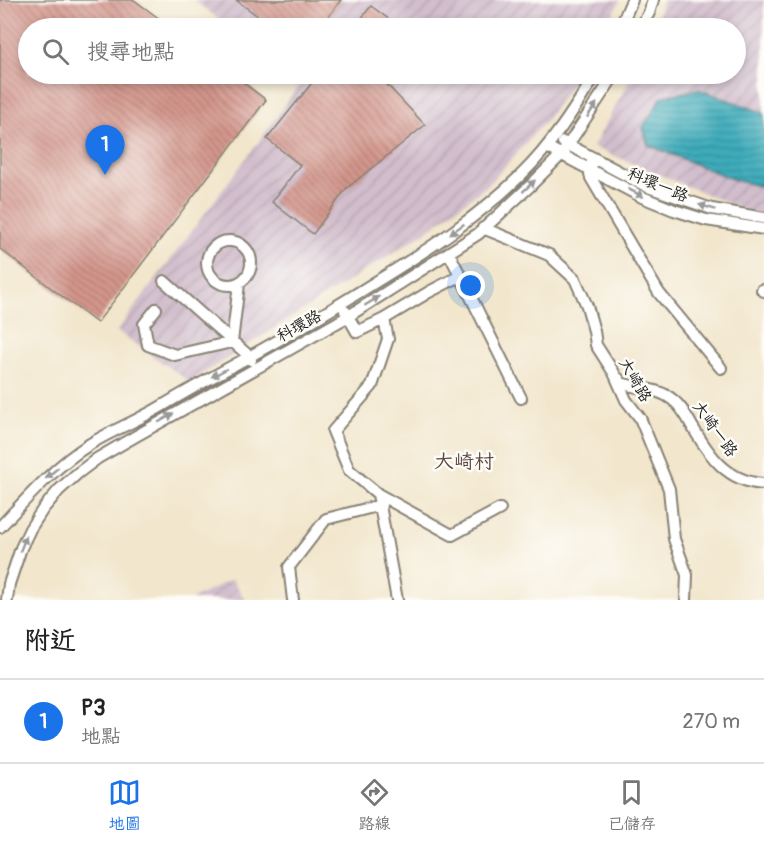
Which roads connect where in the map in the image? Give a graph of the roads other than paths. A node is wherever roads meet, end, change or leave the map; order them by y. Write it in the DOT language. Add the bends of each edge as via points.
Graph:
graph roads {
  1 [pos="653,0"];
  2 [pos="631,1"];
  3 [pos="624,18"];
  4 [pos="646,18"];
  5 [pos="589,84"];
  6 [pos="608,84"];
  7 [pos="555,137"];
  8 [pos="547,147"];
  9 [pos="565,150"];
  10 [pos="592,164"];
  11 [pos="764,218"];
  12 [pos="483,228"];
  13 [pos="764,228"];
  14 [pos="449,253"];
  15 [pos="460,276"];
  16 [pos="164,281"];
  17 [pos="238,284"];
  18 [pos="341,304"];
  19 [pos="156,309"];
  20 [pos="347,317"];
  21 [pos="384,319"];
  22 [pos="232,342"];
  23 [pos="249,356"];
  24 [pos="255,368"];
  25 [pos="721,368"];
  26 [pos="614,372"];
  27 [pos="521,398"];
  28 [pos="764,484"];
  29 [pos="378,494"];
  30 [pos="381,505"];
  31 [pos="500,509"];
  32 [pos="0,527"];
  33 [pos="7,600"];
  34 [pos="293,600"];
  35 [pos="396,600"];
  36 [pos="686,600"];
  1 -- 4 [label="street"];
  2 -- 3 [label="street"];
  5 -- 7 [label="street, 科環路"];
  9 -- 6 [label="street, 科環路, one-way"];
  7 -- 8 [label="street, 科環路"];
  7 -- 9 [label="street, 科環一路"];
  8 -- 9 [label="street, 科環一路"];
  8 -- 18 [label="street, 科環路, one-way" via="467,222"];
  9 -- 10 [label="street, 科環一路"];
  12 -- 9 [label="street, 科環路, one-way"];
  11 -- 10 [label="street, 科環一路, one-way" via="712,209"];
  10 -- 13 [label="street, 科環一路, one-way" via="642,197 674,210 706,220"];
  10 -- 25 [label="street" via="595,186 659,293"];
  12 -- 14 [label="street, 科環路"];
  12 -- 26 [label="street, 大崎路" via="549,255 575,279 587,306 596,345"];
  14 -- 15 [label="street"];
  20 -- 14 [label="street, 科環路, one-way"];
  15 -- 21 [label="street"];
  15 -- 27 [label="street"];
  16 -- 22 [label="street"];
  17 -- 17 [label="street" via="249,273 251,258 242,245 220,242 209,252 208,272 218,283"];
  17 -- 22 [label="street"];
  18 -- 20 [label="street"];
  18 -- 23 [label="street, 科環路"];
  19 -- 22 [label="street" via="144,324 148,345 175,355"];
  20 -- 21 [label="street" via="357,332"];
  20 -- 24 [label="street, 科環路"];
  21 -- 29 [label="street" via="388,339 372,386 333,431 349,470"];
  22 -- 23 [label="street"];
  23 -- 24 [label="street"];
  23 -- 32 [label="street, 科環路, one-way" via="90,444 46,478"];
  33 -- 24 [label="street, 科環路, one-way" via="21,548 59,490 98,458"];
  26 -- 28 [label="street, 大崎一路" via="621,383 673,399 724,469 739,479"];
  26 -- 36 [label="street, 大崎路" via="626,400 640,418 669,489 674,539 687,575"];
  29 -- 30 [label="street"];
  29 -- 31 [label="street" via="452,536"];
  30 -- 34 [label="street" via="326,519 289,567"];
  30 -- 35 [label="street"];
}
